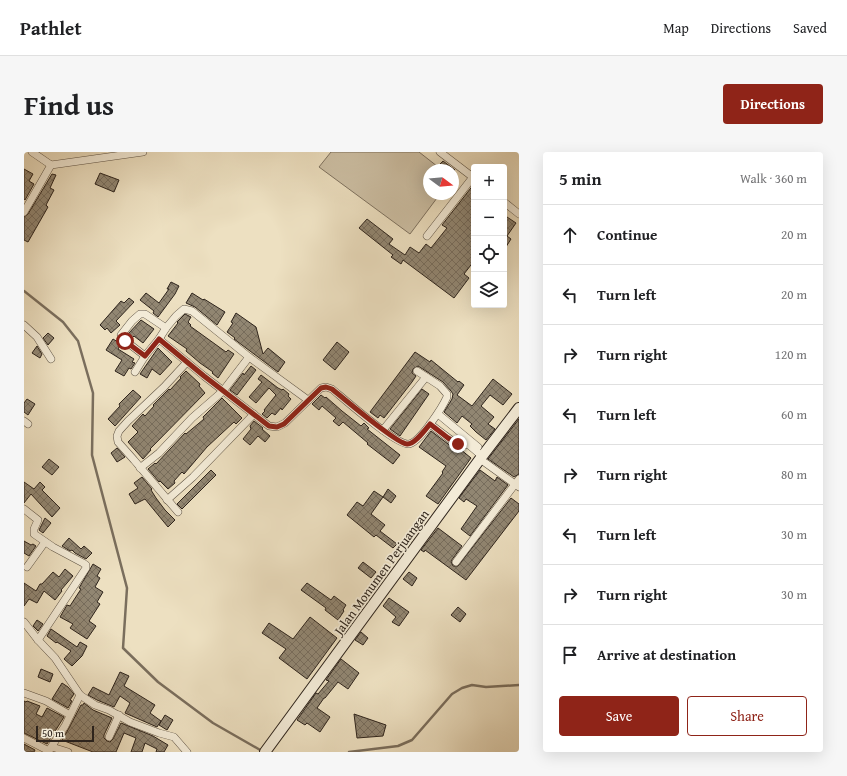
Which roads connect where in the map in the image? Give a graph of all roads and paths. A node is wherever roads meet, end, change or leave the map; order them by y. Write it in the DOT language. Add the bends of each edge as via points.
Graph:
graph roads {
  1 [pos="32,152"];
  2 [pos="143,152"];
  3 [pos="440,152"];
  4 [pos="51,165"];
  5 [pos="471,176"];
  6 [pos="471,181"];
  7 [pos="507,204"];
  8 [pos="24,212"];
  9 [pos="519,214"];
  10 [pos="427,236"];
  11 [pos="24,325"];
  12 [pos="166,328"];
  13 [pos="159,339"];
  14 [pos="145,356"];
  15 [pos="249,357"];
  16 [pos="51,359"];
  17 [pos="187,362"];
  18 [pos="418,371"];
  19 [pos="135,372"];
  20 [pos="426,376"];
  21 [pos="224,390"];
  22 [pos="308,400"];
  23 [pos="519,408"];
  24 [pos="254,414"];
  25 [pos="438,414"];
  26 [pos="430,424"];
  27 [pos="383,430"];
  28 [pos="482,456"];
  29 [pos="140,468"];
  30 [pos="518,484"];
  31 [pos="167,500"];
  32 [pos="24,509"];
  33 [pos="178,512"];
  34 [pos="45,542"];
  35 [pos="456,562"];
  36 [pos="25,568"];
  37 [pos="24,622"];
  38 [pos="38,640"];
  39 [pos="24,694"];
  40 [pos="80,695"];
  41 [pos="70,715"];
  42 [pos="119,715"];
  43 [pos="109,737"];
  44 [pos="24,738"];
  45 [pos="267,748"];
  46 [pos="50,750"];
  47 [pos="186,751"];
  48 [pos="68,752"];
  1 -- 4 [label="street"];
  2 -- 4 [label="street"];
  3 -- 5 [label="street"];
  4 -- 8 [label="street"];
  6 -- 10 [label="street"];
  7 -- 9 [label="street"];
  11 -- 16 [label="street" via="37,337"];
  12 -- 13 [label="street"];
  12 -- 14 [label="street" via="142,314 124,330 121,335 123,339"];
  12 -- 15 [label="street" via="181,311 192,311"];
  13 -- 14 [label="street"];
  13 -- 17 [label="street"];
  14 -- 19 [label="street"];
  15 -- 21 [label="street"];
  15 -- 22 [label="street"];
  17 -- 21 [label="street"];
  17 -- 29 [label="street" via="128,421 117,436 118,442"];
  18 -- 20 [label="street"];
  20 -- 25 [label="street" via="447,394"];
  20 -- 27 [label="street"];
  21 -- 24 [label="street"];
  21 -- 29 [label="street"];
  22 -- 24 [label="street" via="284,424 277,427 269,426"];
  22 -- 27 [label="street" via="321,388 332,389"];
  23 -- 28 [label="street, Jalan Monumen Perjuangan"];
  24 -- 31 [label="street"];
  25 -- 26 [label="street"];
  25 -- 28 [label="street"];
  26 -- 27 [label="street" via="412,443 407,444"];
  26 -- 28 [label="street" via="455,443 469,446"];
  28 -- 30 [label="street"];
  28 -- 45 [label="street, Jalan Monumen Perjuangan"];
  29 -- 31 [label="street"];
  30 -- 35 [label="street"];
  31 -- 33 [label="street"];
  32 -- 34 [label="street" via="37,519 34,532"];
  34 -- 36 [label="street"];
  34 -- 38 [label="street" via="83,563 86,568"];
  37 -- 38 [label="street"];
  38 -- 40 [label="street" via="55,658"];
  39 -- 41 [label="street" via="46,701"];
  40 -- 41 [label="street"];
  40 -- 42 [label="street"];
  41 -- 46 [label="street"];
  42 -- 43 [label="street"];
  42 -- 47 [label="street" via="130,722 174,737"];
  44 -- 46 [label="street"];
  46 -- 48 [label="street"];
}
